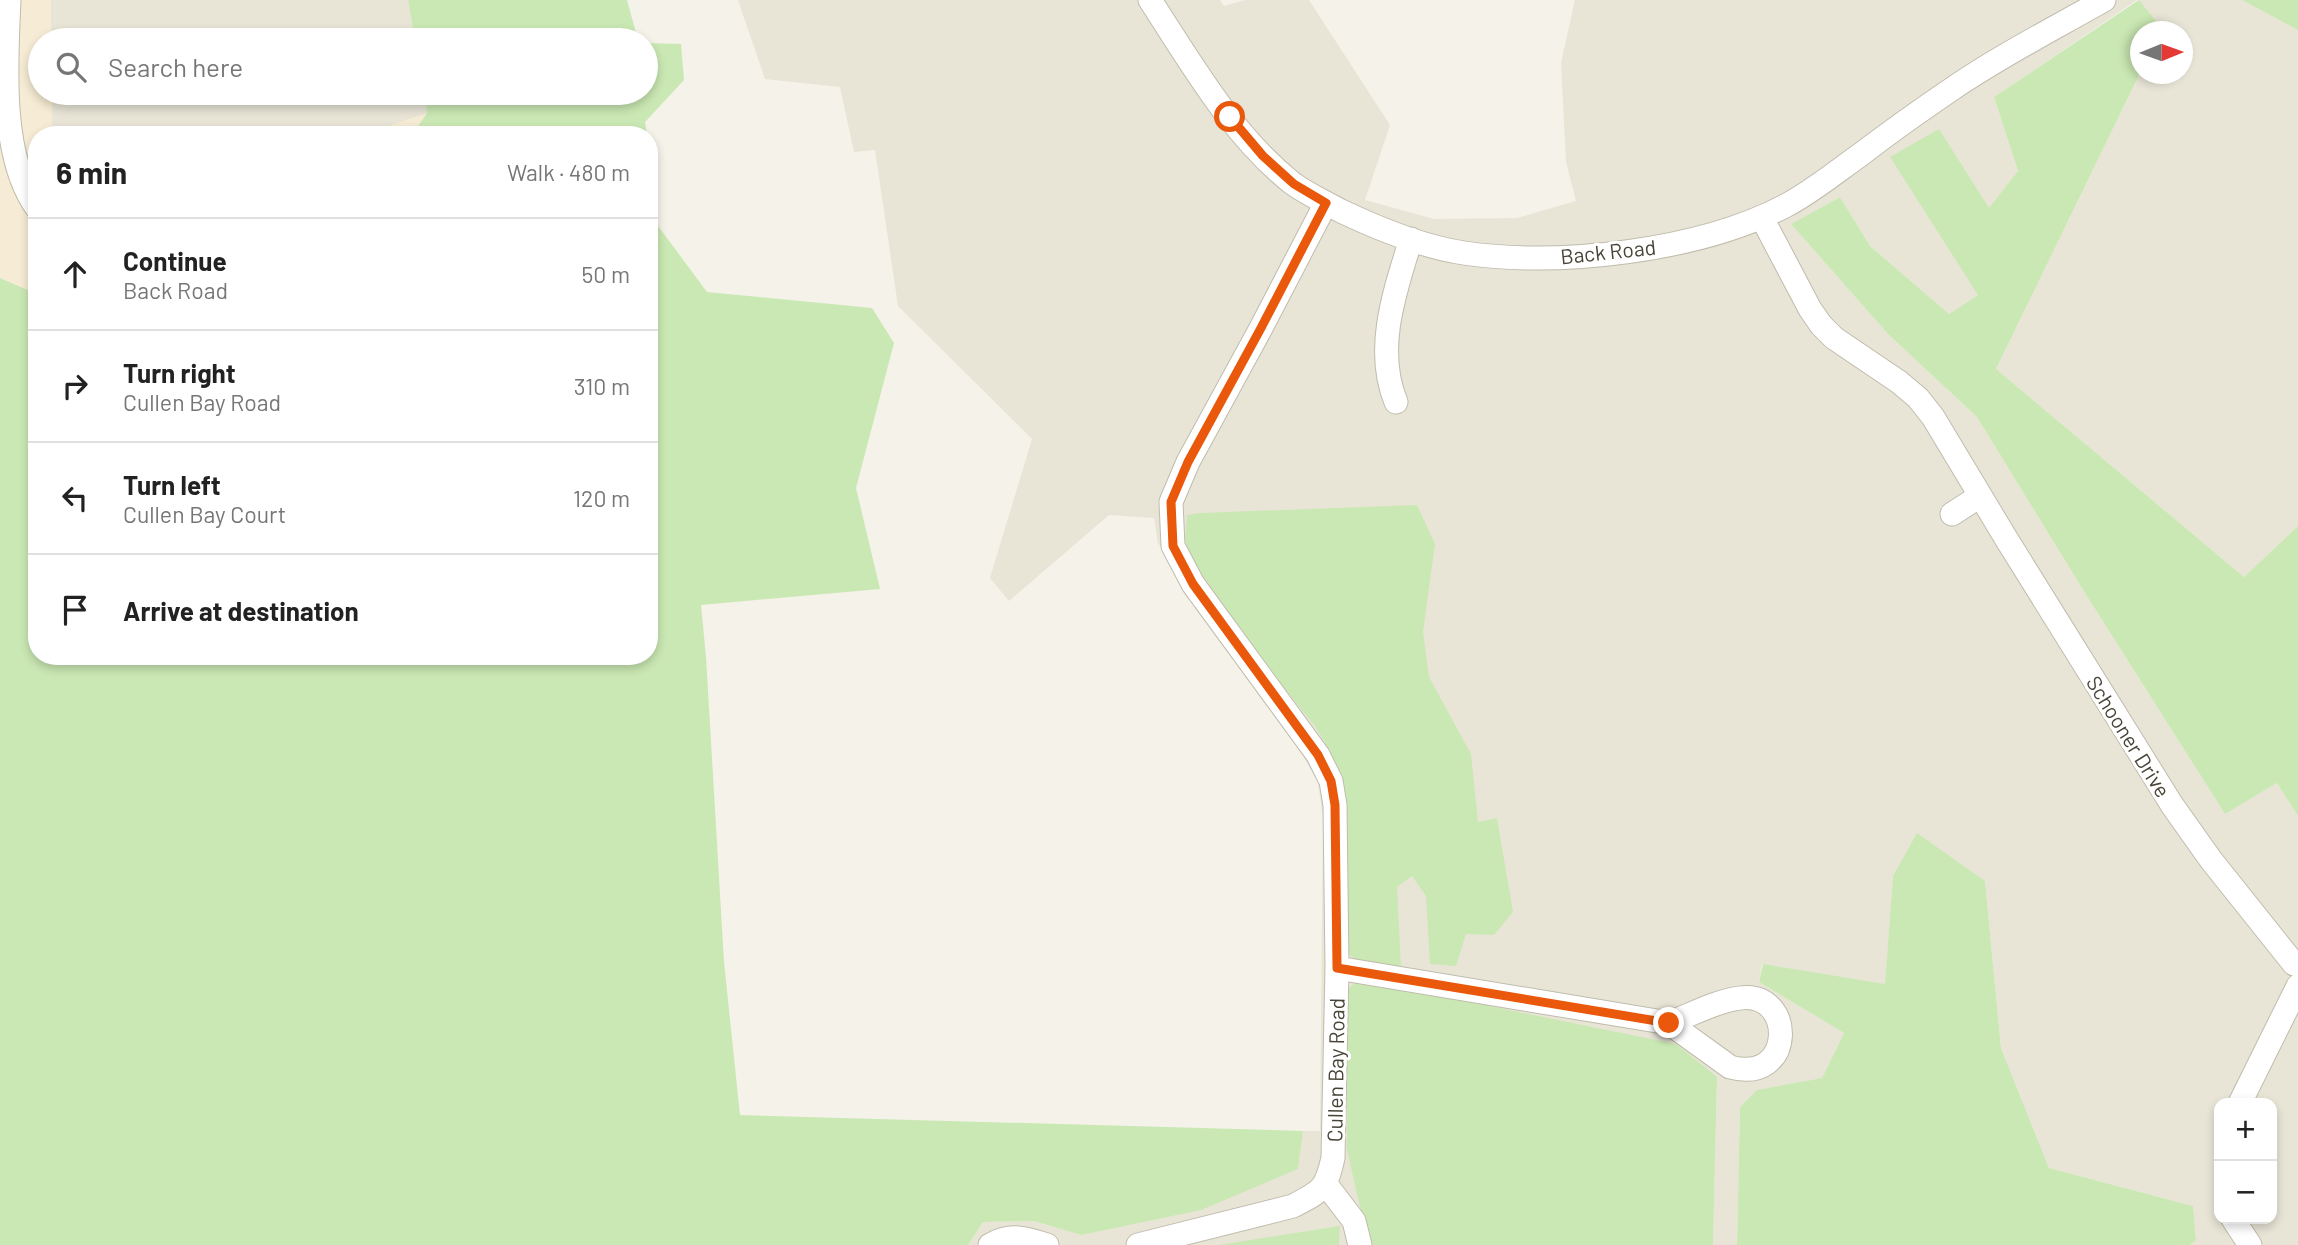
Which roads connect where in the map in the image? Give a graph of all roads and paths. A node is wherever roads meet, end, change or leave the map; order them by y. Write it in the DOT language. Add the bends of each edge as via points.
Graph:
graph roads {
  1 [pos="9,0"];
  2 [pos="1150,0"];
  3 [pos="2104,0"];
  4 [pos="3,78"];
  5 [pos="28,198"];
  6 [pos="1326,203"];
  7 [pos="1762,218"];
  8 [pos="1411,239"];
  9 [pos="1396,402"];
  10 [pos="1980,496"];
  11 [pos="1952,514"];
  12 [pos="1337,968"];
  13 [pos="2297,970"];
  14 [pos="1669,1023"];
  15 [pos="2242,1098"];
  16 [pos="1325,1183"];
  17 [pos="2236,1224"];
  18 [pos="990,1245"];
  19 [pos="1046,1245"];
  20 [pos="1138,1245"];
  21 [pos="1360,1245"];
  22 [pos="2250,1245"];
  1 -- 4 [label="street"];
  2 -- 6 [label="street, Back Road" via="1230,117 1263,156 1294,184"];
  3 -- 7 [label="street, Back Road" via="1956,86 1817,186"];
  4 -- 5 [label="street" via="10,159"];
  6 -- 8 [label="street, Back Road"];
  6 -- 12 [label="street, Cullen Bay Road" via="1171,502 1173,546 1193,584 1318,755 1331,781"];
  7 -- 8 [label="street, Back Road" via="1679,243 1596,255 1464,253"];
  7 -- 10 [label="street, Schooner Drive" via="1821,325 1918,398"];
  8 -- 9 [label="street" via="1397,283 1386,349 1389,385"];
  10 -- 11 [label="street"];
  10 -- 13 [label="street, Schooner Drive" via="2172,804"];
  12 -- 14 [label="street"];
  12 -- 16 [label="street, Cullen Bay Road" via="1333,1148"];
  13 -- 15 [label="street, Schooner Drive"];
  16 -- 20 [label="street" via="1293,1206"];
  16 -- 21 [label="street" via="1354,1221"];
  17 -- 22 [label="street"];
  18 -- 19 [label="street" via="1012,1237"];
}
